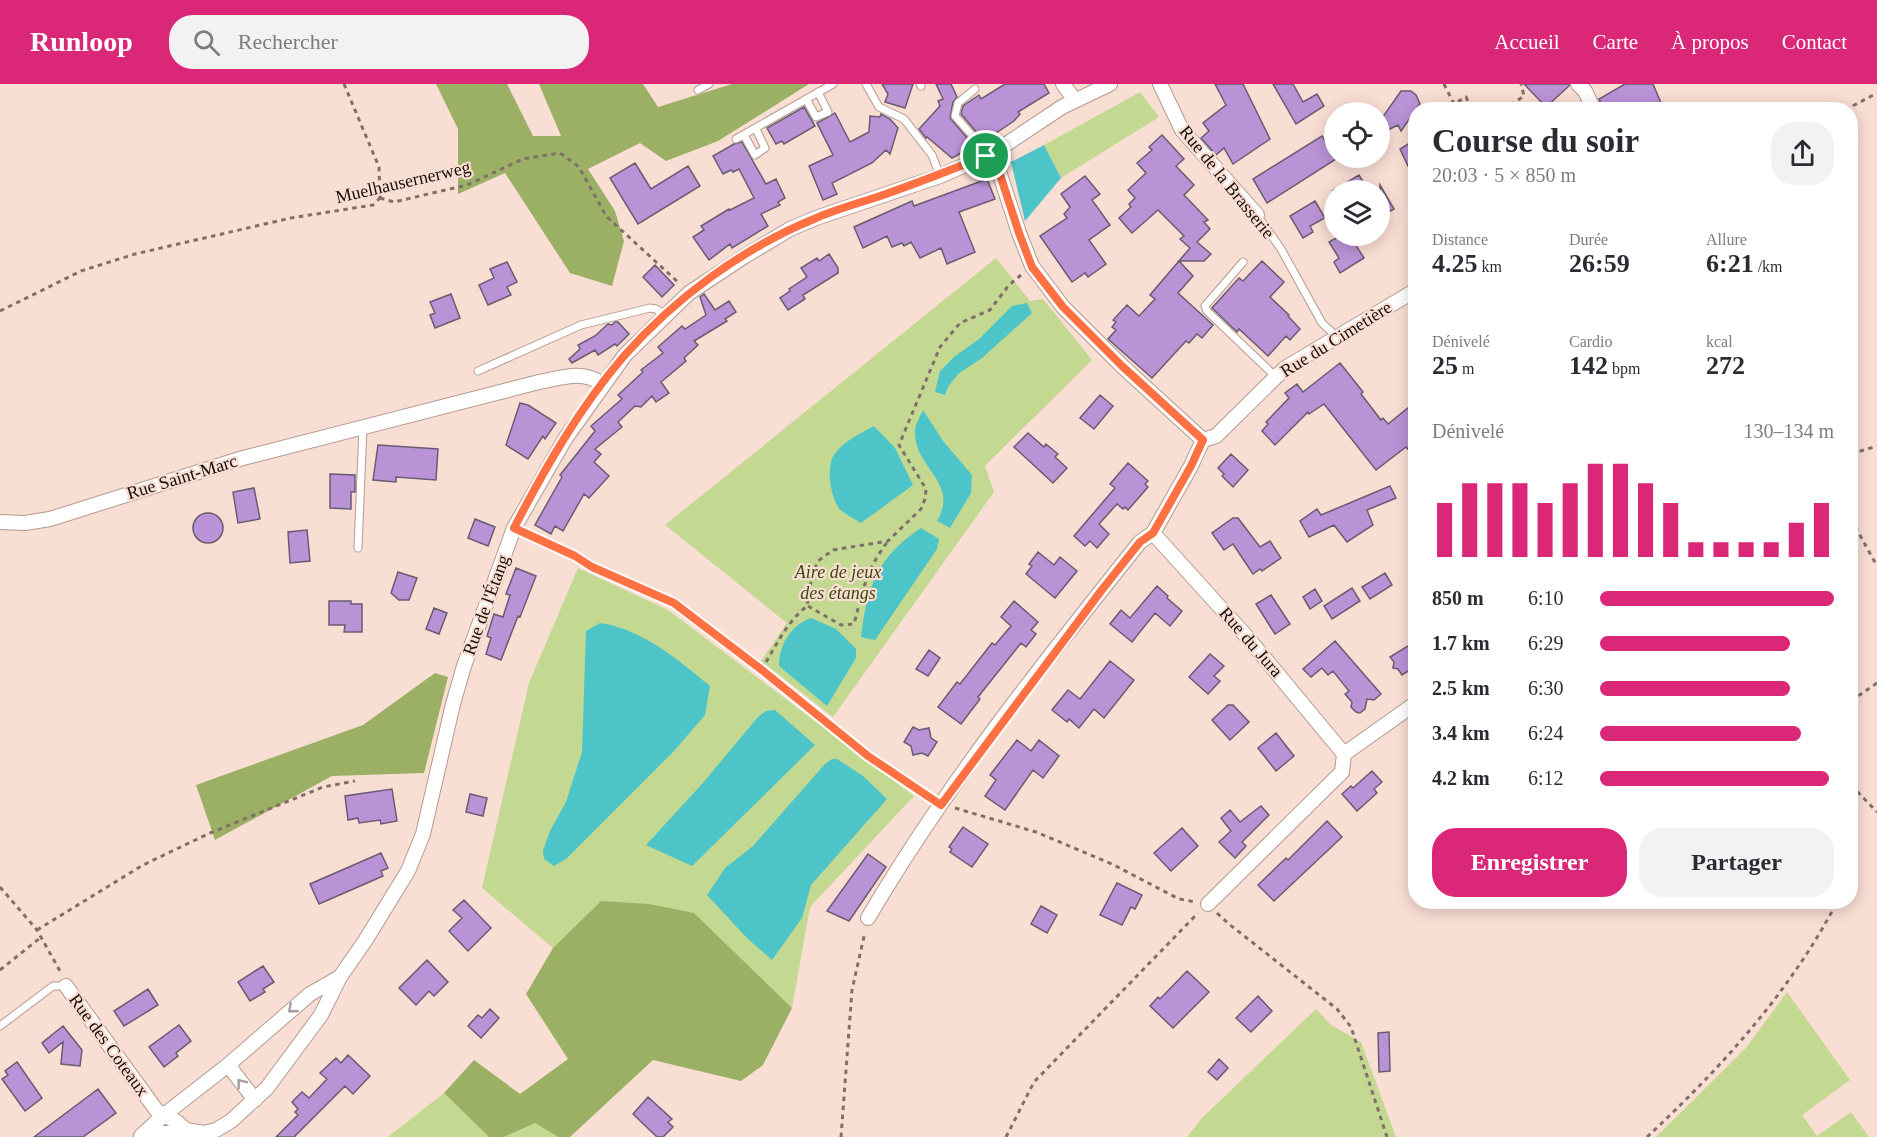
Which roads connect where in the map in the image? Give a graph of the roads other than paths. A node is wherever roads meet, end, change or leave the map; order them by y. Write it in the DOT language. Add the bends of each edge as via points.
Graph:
graph roads {
  1 [pos="709,84"];
  2 [pos="833,84"];
  3 [pos="866,84"];
  4 [pos="1063,84"];
  5 [pos="1110,84"];
  6 [pos="1160,84"];
  7 [pos="1578,84"];
  8 [pos="975,89"];
  9 [pos="698,90"];
  10 [pos="818,92"];
  11 [pos="806,99"];
  12 [pos="1075,100"];
  13 [pos="1590,102"];
  14 [pos="756,129"];
  15 [pos="744,135"];
  16 [pos="736,140"];
  17 [pos="990,154"];
  18 [pos="940,176"];
  19 [pos="1257,215"];
  20 [pos="1244,262"];
  21 [pos="1408,295"];
  22 [pos="665,315"];
  23 [pos="1337,337"];
  24 [pos="478,371"];
  25 [pos="1275,376"];
  26 [pos="602,384"];
  27 [pos="363,427"];
  28 [pos="1203,440"];
  29 [pos="0,522"];
  30 [pos="514,528"];
  31 [pos="1153,533"];
  32 [pos="358,548"];
  33 [pos="1408,709"];
  34 [pos="1344,754"];
  35 [pos="941,805"];
  36 [pos="1208,904"];
  37 [pos="868,918"];
  38 [pos="340,976"];
  39 [pos="66,986"];
  40 [pos="0,1026"];
  41 [pos="228,1065"];
  42 [pos="255,1100"];
  43 [pos="164,1115"];
  44 [pos="186,1130"];
  45 [pos="205,1135"];
  46 [pos="142,1136"];
  1 -- 9 [label="lane"];
  2 -- 10 [label="lane"];
  3 -- 18 [label="lane" via="879,107 904,119 932,155"];
  4 -- 12 [label="street"];
  5 -- 12 [label="street, Rue de l'Étang"];
  6 -- 19 [label="street, Rue de la Brasserie" via="1182,130"];
  7 -- 13 [label="street"];
  8 -- 17 [label="lane" via="958,103 955,116"];
  10 -- 11 [label="lane"];
  10 -- 11 [label="lane" via="828,112 816,117"];
  11 -- 14 [label="lane"];
  12 -- 17 [label="street, Rue de l'Étang"];
  14 -- 15 [label="lane"];
  14 -- 15 [label="lane" via="765,148 755,155"];
  15 -- 16 [label="lane"];
  17 -- 18 [label="street, Rue de l'Étang"];
  17 -- 28 [label="street" via="1032,267 1063,307"];
  18 -- 22 [label="street, Rue de l'Étang" via="790,229 689,293"];
  19 -- 23 [label="lane, Rue de la Brasserie" via="1281,249 1322,323"];
  20 -- 25 [label="lane" via="1205,306"];
  21 -- 23 [label="street, Rue du Cimetière"];
  22 -- 24 [label="lane" via="650,308 581,325"];
  22 -- 26 [label="street, Rue de l'Étang"];
  23 -- 25 [label="street, Rue du Cimetière"];
  25 -- 28 [label="street, Rue du Cimetière" via="1216,436"];
  26 -- 27 [label="street, Rue Saint-Marc" via="581,374"];
  26 -- 30 [label="street, Rue de l'Étang"];
  27 -- 29 [label="street, Rue Saint-Marc" via="243,458 50,519"];
  27 -- 32 [label="lane"];
  28 -- 31 [label="street"];
  30 -- 35 [label="lane" via="674,603 868,756"];
  30 -- 38 [label="street, Rue de l'Étang" via="464,666 423,834 408,871"];
  31 -- 34 [label="street, Rue du Jura" via="1247,637"];
  31 -- 35 [label="street" via="1140,542 1101,591"];
  33 -- 34 [label="street"];
  34 -- 36 [label="street" via="1342,772"];
  35 -- 37 [label="street"];
  38 -- 41 [label="street, Rue de l'Étang, one-way" via="310,994"];
  38 -- 42 [label="street, Rue de l'Étang" via="321,1015"];
  39 -- 40 [label="lane, Rue des Coteaux" via="53,986"];
  39 -- 43 [label="street, Rue des Coteaux" via="150,1102"];
  42 -- 41 [label="street, one-way"];
  41 -- 43 [label="street, Rue de l'Étang"];
  42 -- 45 [label="street, Rue de l'Étang" via="231,1121"];
  43 -- 44 [label="street, Rue des Coteaux"];
  43 -- 46 [label="street, Rue de l'Étang"];
  44 -- 45 [label="street, Rue de l'Étang"];
  44 -- 46 [label="street, Rue de l'Étang"];
}
